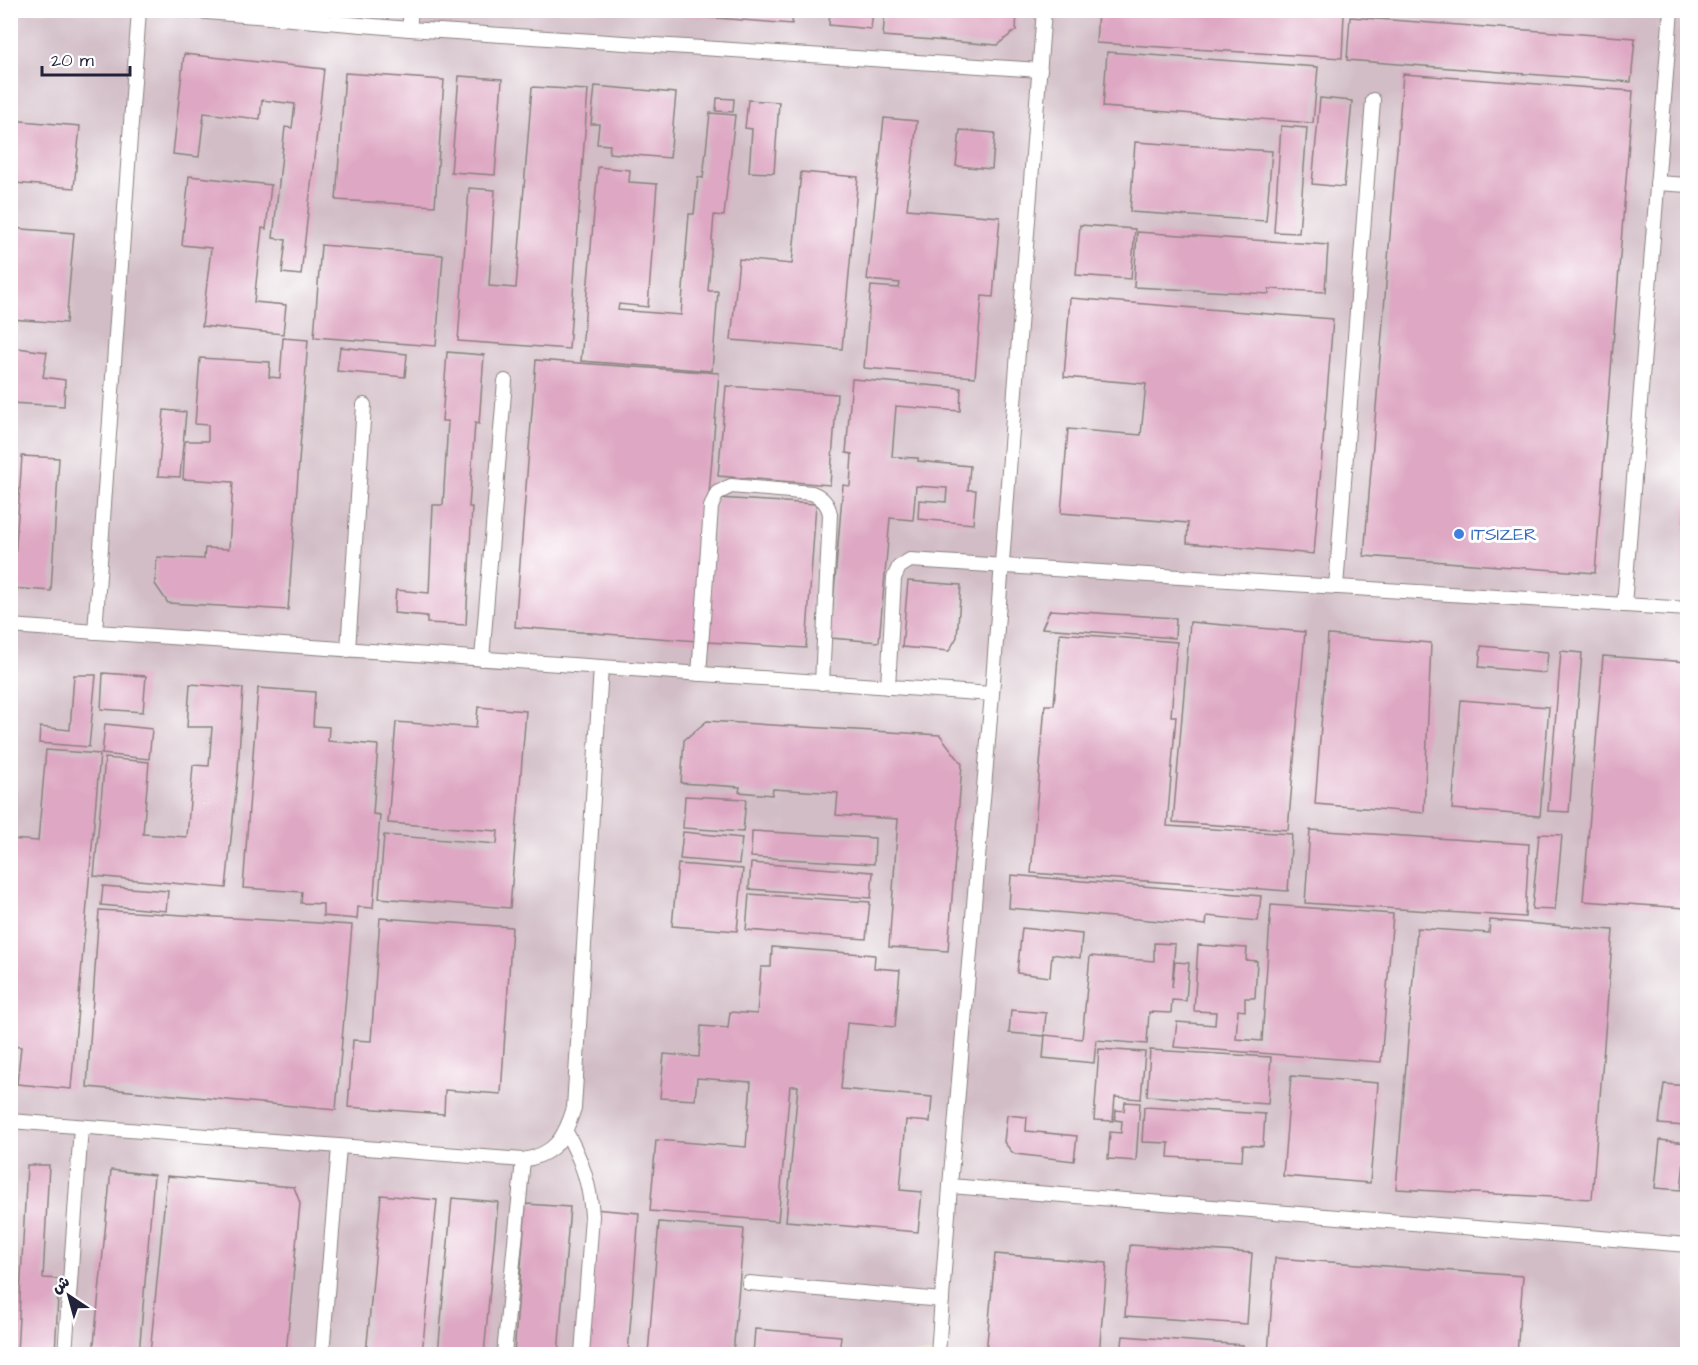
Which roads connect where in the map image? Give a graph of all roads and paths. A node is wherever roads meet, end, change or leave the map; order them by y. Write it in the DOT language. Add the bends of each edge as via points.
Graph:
graph roads {
  1 [pos="140,10"];
  2 [pos="184,10"];
  3 [pos="411,10"];
  4 [pos="1044,10"];
  5 [pos="1671,10"];
  6 [pos="408,29"];
  7 [pos="1040,70"];
  8 [pos="1373,100"];
  9 [pos="1657,183"];
  10 [pos="1688,185"];
  11 [pos="505,381"];
  12 [pos="364,405"];
  13 [pos="1002,566"];
  14 [pos="1336,587"];
  15 [pos="1624,605"];
  16 [pos="1688,609"];
  17 [pos="10,626"];
  18 [pos="95,632"];
  19 [pos="348,650"];
  20 [pos="482,659"];
  21 [pos="601,667"];
  22 [pos="699,674"];
  23 [pos="822,683"];
  24 [pos="888,687"];
  25 [pos="992,694"];
  26 [pos="10,1121"];
  27 [pos="81,1127"];
  28 [pos="566,1132"];
  29 [pos="339,1147"];
  30 [pos="523,1160"];
  31 [pos="950,1186"];
  32 [pos="1688,1245"];
  33 [pos="749,1283"];
  34 [pos="942,1300"];
  35 [pos="65,1354"];
  36 [pos="322,1354"];
  37 [pos="504,1354"];
  38 [pos="582,1354"];
  39 [pos="938,1354"];
  1 -- 18 [label="lane"];
  2 -- 6 [label="lane"];
  3 -- 6 [label="lane"];
  4 -- 7 [label="lane"];
  5 -- 9 [label="lane"];
  6 -- 7 [label="lane"];
  7 -- 13 [label="lane"];
  8 -- 14 [label="lane"];
  9 -- 10 [label="lane"];
  9 -- 15 [label="lane"];
  11 -- 20 [label="lane"];
  12 -- 19 [label="lane"];
  13 -- 14 [label="lane"];
  13 -- 24 [label="lane" via="917,559 899,567 894,578"];
  13 -- 25 [label="lane"];
  14 -- 15 [label="lane"];
  15 -- 16 [label="lane"];
  17 -- 18 [label="lane"];
  18 -- 19 [label="lane"];
  19 -- 20 [label="lane"];
  20 -- 21 [label="lane"];
  21 -- 22 [label="lane"];
  21 -- 28 [label="lane" via="574,1108"];
  22 -- 23 [label="lane"];
  22 -- 23 [label="lane" via="711,507 717,493 731,486 812,493 829,508"];
  23 -- 24 [label="lane"];
  24 -- 25 [label="lane"];
  25 -- 31 [label="lane"];
  26 -- 27 [label="lane"];
  27 -- 29 [label="lane"];
  27 -- 35 [label="lane"];
  28 -- 30 [label="lane" via="553,1147 536,1158"];
  28 -- 38 [label="lane" via="586,1173 592,1216"];
  29 -- 30 [label="lane"];
  29 -- 36 [label="lane"];
  30 -- 37 [label="lane"];
  31 -- 32 [label="lane"];
  31 -- 34 [label="lane"];
  33 -- 34 [label="lane"];
  34 -- 39 [label="lane"];
}
